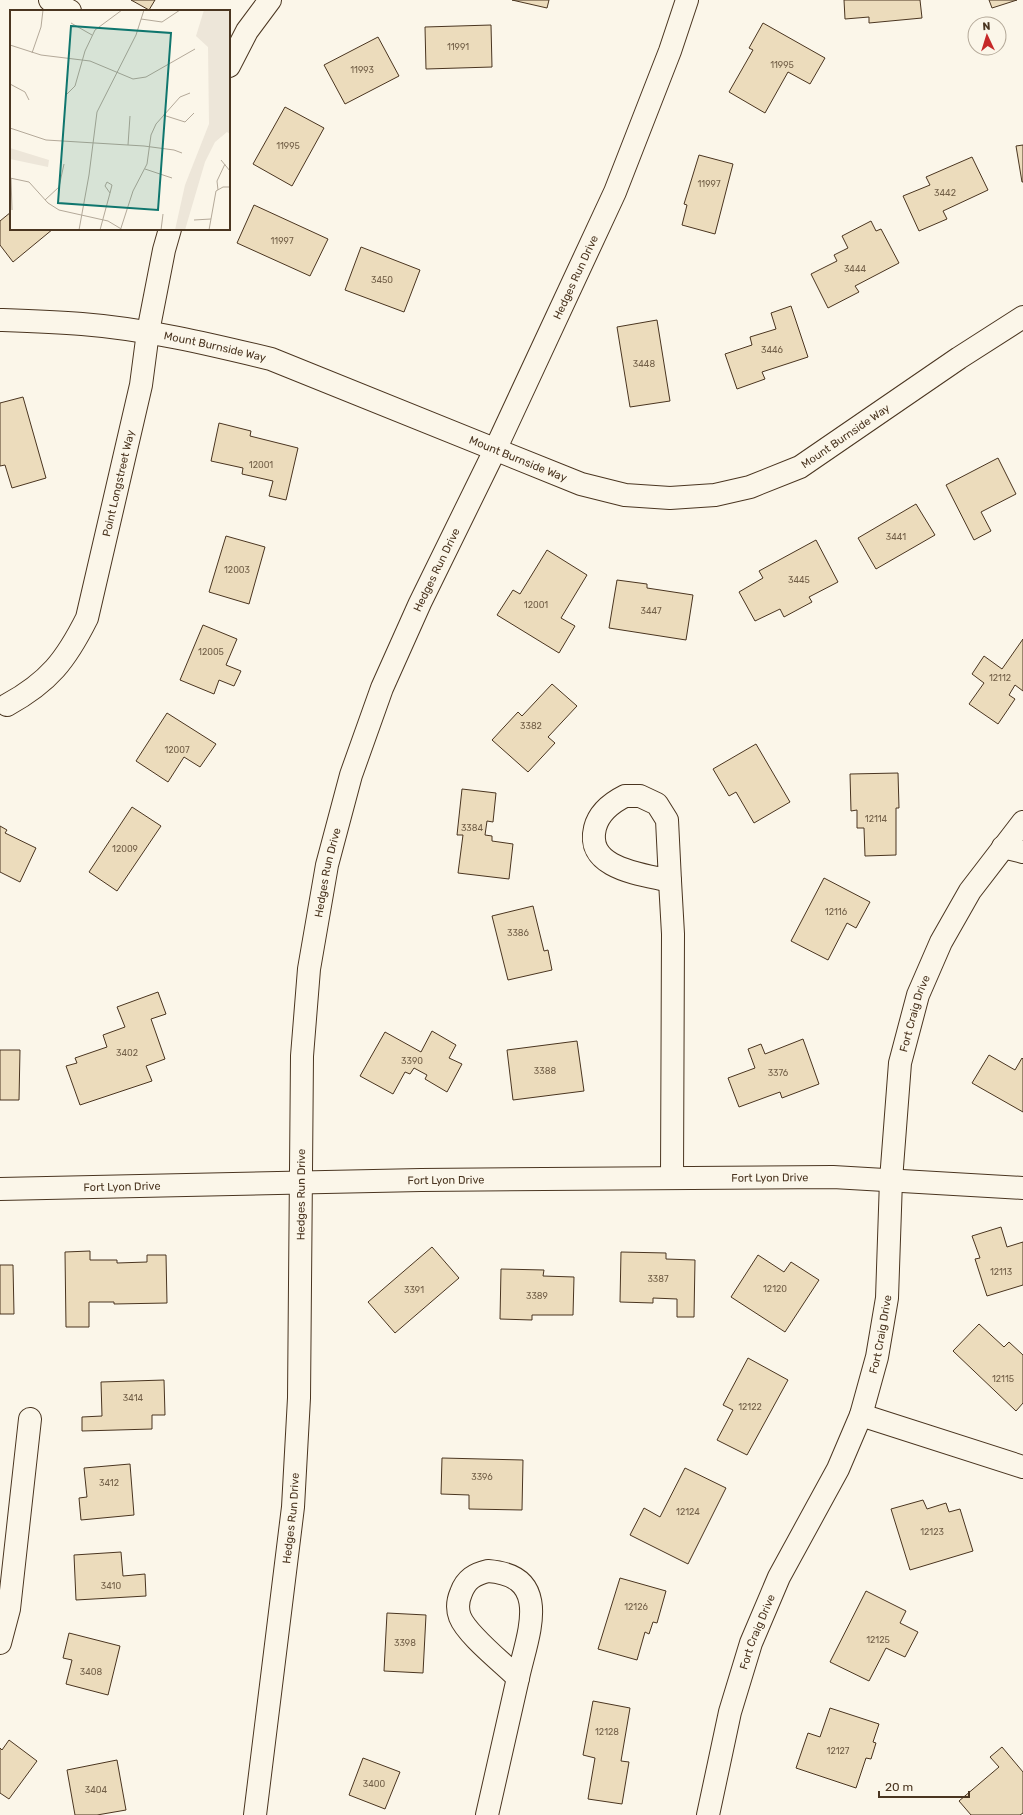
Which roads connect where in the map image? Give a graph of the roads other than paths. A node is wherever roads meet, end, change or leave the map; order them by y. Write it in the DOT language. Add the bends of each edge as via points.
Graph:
graph roads {
  1 [pos="50,0"];
  2 [pos="270,0"];
  3 [pos="687,0"];
  4 [pos="68,10"];
  5 [pos="230,64"];
  6 [pos="170,230"];
  7 [pos="0,320"];
  8 [pos="1014,323"];
  9 [pos="148,332"];
  10 [pos="495,450"];
  11 [pos="7,705"];
  12 [pos="1023,822"];
  13 [pos="1013,849"];
  14 [pos="670,881"];
  15 [pos="672,1178"];
  16 [pos="891,1180"];
  17 [pos="302,1183"];
  18 [pos="1023,1188"];
  19 [pos="0,1189"];
  20 [pos="861,1415"];
  21 [pos="30,1419"];
  22 [pos="1023,1467"];
  23 [pos="0,1643"];
  24 [pos="518,1678"];
  25 [pos="255,1815"];
  26 [pos="486,1815"];
  27 [pos="708,1815"];
  1 -- 4 [label="street"];
  2 -- 5 [label="street" via="246,32"];
  3 -- 10 [label="street, Hedges Run Drive" via="670,52 615,192"];
  6 -- 9 [label="street, Point Longstreet Way"];
  7 -- 9 [label="street, Mount Burnside Way" via="83,324"];
  8 -- 10 [label="street, Mount Burnside Way" via="800,467 750,487 715,495 670,498 625,495 581,484"];
  9 -- 10 [label="street, Mount Burnside Way" via="271,359"];
  9 -- 11 [label="street, Point Longstreet Way" via="141,385 87,618 72,648 51,674 25,695"];
  10 -- 17 [label="street, Hedges Run Drive" via="420,603 382,688 351,775 327,865 309,969 302,1056"];
  12 -- 13 [label="street, Fort Craig Drive"];
  13 -- 16 [label="street, Fort Craig Drive" via="970,891 945,935 918,995 900,1063"];
  14 -- 15 [label="street" via="673,934"];
  15 -- 16 [label="street, Fort Lyon Drive" via="833,1177"];
  15 -- 17 [label="street, Fort Lyon Drive"];
  16 -- 18 [label="street, Fort Lyon Drive"];
  16 -- 20 [label="street, Fort Craig Drive" via="887,1298 877,1357"];
  17 -- 19 [label="street, Fort Lyon Drive"];
  17 -- 25 [label="street, Hedges Run Drive" via="299,1398 293,1507"];
  20 -- 22 [label="street"];
  20 -- 27 [label="street, Fort Craig Drive" via="838,1469 779,1577 751,1643 730,1712"];
  21 -- 23 [label="street" via="10,1609"];
  24 -- 24 [label="street" via="532,1610 529,1593 519,1580 505,1572 488,1571 476,1574 464,1585 458,1600 460,1616 466,1627"];
  24 -- 26 [label="street"];
}
